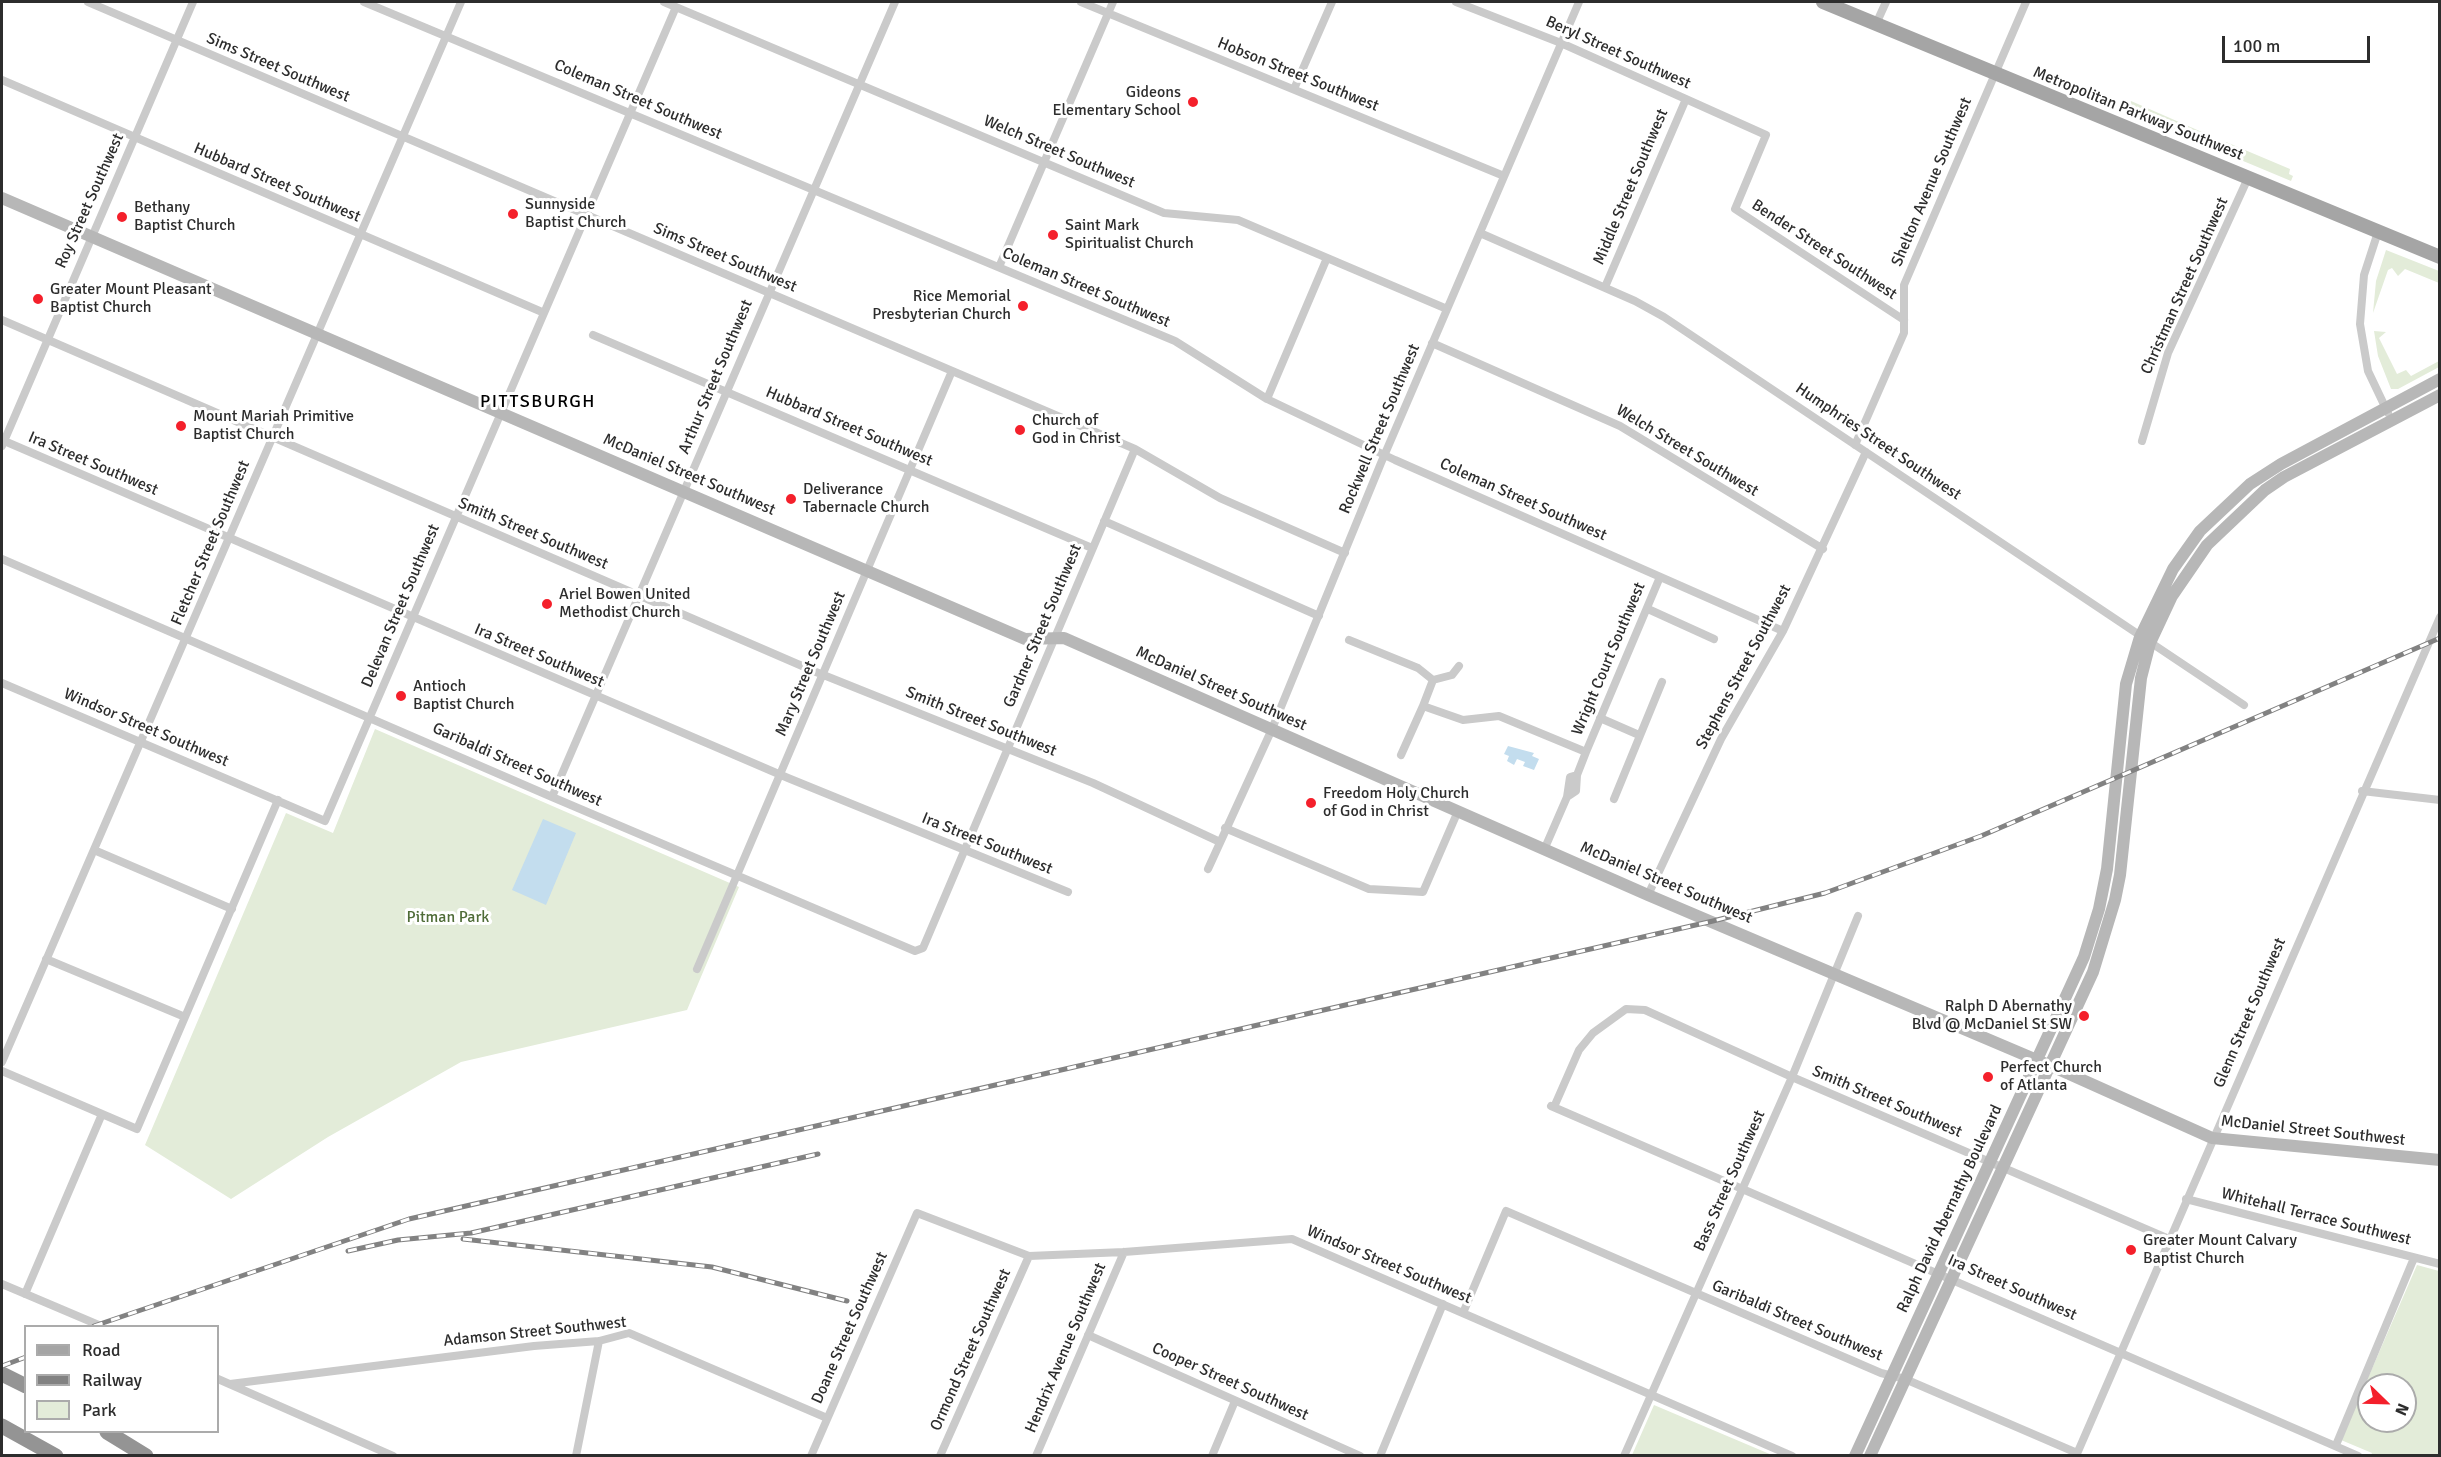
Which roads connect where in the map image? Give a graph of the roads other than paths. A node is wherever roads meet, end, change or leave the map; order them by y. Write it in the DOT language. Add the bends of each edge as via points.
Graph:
graph roads {
  1 [pos="88,2"];
  2 [pos="193,2"];
  3 [pos="364,2"];
  4 [pos="461,2"];
  5 [pos="664,2"];
  6 [pos="896,2"];
  7 [pos="1081,2"];
  8 [pos="1113,2"];
  9 [pos="1332,2"];
  10 [pos="1456,2"];
  11 [pos="1579,2"];
  12 [pos="1823,2"];
  13 [pos="1886,2"];
  14 [pos="2026,2"];
  15 [pos="676,6"];
  16 [pos="1109,13"];
  17 [pos="1876,24"];
  18 [pos="446,36"];
  19 [pos="176,41"];
  20 [pos="1561,43"];
  21 [pos="1995,73"];
  22 [pos="2,80"];
  23 [pos="860,84"];
  24 [pos="1294,89"];
  25 [pos="1686,99"];
  26 [pos="629,113"];
  27 [pos="1766,135"];
  28 [pos="402,138"];
  29 [pos="134,139"];
  30 [pos="1044,163"];
  31 [pos="1504,176"];
  32 [pos="2248,178"];
  33 [pos="814,190"];
  34 [pos="2,198"];
  35 [pos="585,215"];
  36 [pos="2378,232"];
  37 [pos="1480,233"];
  38 [pos="359,235"];
  39 [pos="91,238"];
  40 [pos="2439,257"];
  41 [pos="1327,258"];
  42 [pos="999,267"];
  43 [pos="1605,287"];
  44 [pos="769,293"];
  45 [pos="1447,309"];
  46 [pos="542,312"];
  47 [pos="2,320"];
  48 [pos="1904,320"];
  49 [pos="316,334"];
  50 [pos="593,335"];
  51 [pos="45,340"];
  52 [pos="1432,343"];
  53 [pos="952,371"];
  54 [pos="2439,379"];
  55 [pos="726,391"];
  56 [pos="2439,395"];
  57 [pos="1267,399"];
  58 [pos="2384,407"];
  59 [pos="500,412"];
  60 [pos="2392,421"];
  61 [pos="272,438"];
  62 [pos="2142,441"];
  63 [pos="2,443"];
  64 [pos="1855,445"];
  65 [pos="1135,448"];
  66 [pos="1866,452"];
  67 [pos="1384,455"];
  68 [pos="910,470"];
  69 [pos="683,491"];
  70 [pos="455,517"];
  71 [pos="1104,521"];
  72 [pos="229,539"];
  73 [pos="1092,548"];
  74 [pos="1822,549"];
  75 [pos="1345,553"];
  76 [pos="2,559"];
  77 [pos="867,570"];
  78 [pos="1660,577"];
  79 [pos="639,596"];
  80 [pos="1648,609"];
  81 [pos="1319,616"];
  82 [pos="412,617"];
  83 [pos="2439,617"];
  84 [pos="1783,631"];
  85 [pos="186,638"];
  86 [pos="1054,638"];
  87 [pos="1714,639"];
  88 [pos="1349,640"];
  89 [pos="2145,640"];
  90 [pos="1459,666"];
  91 [pos="823,675"];
  92 [pos="1433,680"];
  93 [pos="2,682"];
  94 [pos="1662,682"];
  95 [pos="596,696"];
  96 [pos="2244,705"];
  97 [pos="1423,706"];
  98 [pos="369,717"];
  99 [pos="1600,718"];
  100 [pos="1272,729"];
  101 [pos="1639,735"];
  102 [pos="141,742"];
  103 [pos="1008,749"];
  104 [pos="1586,752"];
  105 [pos="1401,755"];
  106 [pos="780,775"];
  107 [pos="2362,791"];
  108 [pos="552,797"];
  109 [pos="1614,799"];
  110 [pos="278,800"];
  111 [pos="2439,800"];
  112 [pos="1458,811"];
  113 [pos="1225,828"];
  114 [pos="1220,842"];
  115 [pos="94,850"];
  116 [pos="1544,850"];
  117 [pos="964,852"];
  118 [pos="1208,869"];
  119 [pos="736,875"];
  120 [pos="1068,892"];
  121 [pos="1648,895"];
  122 [pos="232,909"];
  123 [pos="1858,916"];
  124 [pos="923,948"];
  125 [pos="46,959"];
  126 [pos="696,969"];
  127 [pos="1835,975"];
  128 [pos="185,1017"];
  129 [pos="2,1062"];
  130 [pos="2043,1063"];
  131 [pos="2,1071"];
  132 [pos="1792,1077"];
  133 [pos="1553,1107"];
  134 [pos="102,1114"];
  135 [pos="2212,1138"];
  136 [pos="2439,1160"];
  137 [pos="1988,1162"];
  138 [pos="2002,1168"];
  139 [pos="1742,1190"];
  140 [pos="2186,1199"];
  141 [pos="917,1213"];
  142 [pos="2169,1239"];
  143 [pos="1124,1252"];
  144 [pos="1029,1256"];
  145 [pos="2414,1258"];
  146 [pos="2439,1264"];
  147 [pos="1938,1272"];
  148 [pos="1951,1278"];
  149 [pos="2,1284"];
  150 [pos="25,1294"];
  151 [pos="1696,1294"];
  152 [pos="1443,1304"];
  153 [pos="1463,1313"];
  154 [pos="99,1325"];
  155 [pos="1088,1335"];
  156 [pos="599,1341"];
  157 [pos="2120,1352"];
  158 [pos="2,1374"];
  159 [pos="1892,1376"];
  160 [pos="1905,1378"];
  161 [pos="219,1379"];
  162 [pos="230,1384"];
  163 [pos="24,1385"];
  164 [pos="1651,1395"];
  165 [pos="1235,1401"];
  166 [pos="827,1418"];
  167 [pos="2,1426"];
  168 [pos="110,1433"];
  169 [pos="2336,1445"];
  170 [pos="2076,1454"];
  171 [pos="56,1455"];
  172 [pos="146,1455"];
  173 [pos="393,1455"];
  174 [pos="576,1455"];
  175 [pos="811,1455"];
  176 [pos="940,1455"];
  177 [pos="1036,1455"];
  178 [pos="1212,1455"];
  179 [pos="1359,1455"];
  180 [pos="1380,1455"];
  181 [pos="1623,1455"];
  182 [pos="1792,1455"];
  183 [pos="1855,1455"];
  184 [pos="1870,1455"];
  185 [pos="2358,1455"];
  1 -- 19 [label="street, Sims Street Southwest"];
  2 -- 19 [label="street, Roy Street Southwest"];
  3 -- 18 [label="street, Coleman Street Southwest"];
  4 -- 18 [label="street, Fletcher Street Southwest"];
  5 -- 15 [label="street, Welch Street Southwest"];
  6 -- 23 [label="street, Arthur Street Southwest"];
  7 -- 16 [label="street, Hobson Street Southwest"];
  8 -- 16 [label="street"];
  9 -- 24 [label="street"];
  10 -- 20 [label="street, Beryl Street Southwest"];
  11 -- 20 [label="street, Rockwell Street Southwest"];
  12 -- 17 [label="main road, Metropolitan Parkway Southwest"];
  13 -- 17 [label="street"];
  14 -- 21 [label="street, Shelton Avenue Southwest"];
  15 -- 23 [label="street, Welch Street Southwest"];
  15 -- 26 [label="street, Delevan Street Southwest"];
  16 -- 24 [label="street, Hobson Street Southwest"];
  16 -- 30 [label="street"];
  17 -- 21 [label="main road, Metropolitan Parkway Southwest"];
  18 -- 26 [label="street, Coleman Street Southwest"];
  18 -- 28 [label="street, Fletcher Street Southwest"];
  19 -- 28 [label="street, Sims Street Southwest"];
  19 -- 29 [label="street, Roy Street Southwest"];
  20 -- 25 [label="street, Beryl Street Southwest"];
  20 -- 31 [label="street, Rockwell Street Southwest"];
  21 -- 32 [label="main road, Metropolitan Parkway Southwest"];
  21 -- 48 [label="street, Shelton Avenue Southwest" via="1904,285"];
  22 -- 29 [label="street, Hubbard Street Southwest"];
  23 -- 30 [label="street, Welch Street Southwest"];
  23 -- 33 [label="street, Arthur Street Southwest"];
  24 -- 31 [label="street, Hobson Street Southwest"];
  25 -- 27 [label="street, Beryl Street Southwest"];
  25 -- 43 [label="street, Middle Street Southwest"];
  26 -- 33 [label="street, Coleman Street Southwest"];
  26 -- 35 [label="street, Delevan Street Southwest"];
  27 -- 48 [label="street, Bender Street Southwest" via="1735,209"];
  28 -- 35 [label="street, Sims Street Southwest"];
  28 -- 38 [label="street, Fletcher Street Southwest"];
  29 -- 38 [label="street, Hubbard Street Southwest"];
  29 -- 39 [label="street, Roy Street Southwest"];
  30 -- 41 [label="street, Welch Street Southwest" via="1164,213 1238,220"];
  30 -- 42 [label="street"];
  31 -- 37 [label="street, Rockwell Street Southwest"];
  32 -- 36 [label="main road, Metropolitan Parkway Southwest"];
  32 -- 62 [label="street, Christman Street Southwest" via="2168,353"];
  33 -- 42 [label="street, Coleman Street Southwest"];
  33 -- 44 [label="street, Arthur Street Southwest"];
  34 -- 39 [label="street, McDaniel Street Southwest"];
  35 -- 44 [label="street, Sims Street Southwest"];
  35 -- 46 [label="street, Delevan Street Southwest"];
  36 -- 40 [label="main road, Metropolitan Parkway Southwest"];
  36 -- 58 [label="street" via="2364,275 2360,314 2361,343 2368,371"];
  37 -- 43 [label="street, Humphries Street Southwest"];
  37 -- 45 [label="street, Rockwell Street Southwest"];
  38 -- 46 [label="street, Hubbard Street Southwest"];
  38 -- 49 [label="street, Fletcher Street Southwest"];
  39 -- 49 [label="street, McDaniel Street Southwest"];
  39 -- 51 [label="street, Roy Street Southwest"];
  41 -- 45 [label="street, Welch Street Southwest"];
  41 -- 57 [label="street"];
  42 -- 57 [label="street, Coleman Street Southwest" via="1175,341"];
  43 -- 64 [label="street, Humphries Street Southwest" via="1664,317"];
  44 -- 53 [label="street, Sims Street Southwest"];
  44 -- 55 [label="street, Arthur Street Southwest"];
  45 -- 52 [label="street, Rockwell Street Southwest"];
  46 -- 59 [label="street, Delevan Street Southwest"];
  47 -- 51 [label="street, Smith Street Southwest"];
  48 -- 64 [label="street, Shelton Avenue Southwest" via="1904,333"];
  49 -- 59 [label="street, McDaniel Street Southwest"];
  49 -- 61 [label="street, Fletcher Street Southwest"];
  50 -- 55 [label="street, Hubbard Street Southwest"];
  51 -- 61 [label="street, Smith Street Southwest"];
  51 -- 63 [label="street, Roy Street Southwest"];
  52 -- 67 [label="street, Rockwell Street Southwest"];
  52 -- 74 [label="street, Welch Street Southwest" via="1620,426"];
  53 -- 65 [label="street, Sims Street Southwest"];
  53 -- 68 [label="street, Mary Street Southwest"];
  54 -- 58 [label="street, Ralph David Abernathy Boulevard"];
  55 -- 68 [label="street, Hubbard Street Southwest"];
  55 -- 69 [label="street, Arthur Street Southwest"];
  56 -- 60 [label="street, Ralph David Abernathy Boulevard"];
  57 -- 67 [label="street, Coleman Street Southwest"];
  58 -- 60 [label="street"];
  58 -- 89 [label="street, Ralph David Abernathy Boulevard" via="2250,484 2208,523 2172,569"];
  59 -- 69 [label="street, McDaniel Street Southwest"];
  59 -- 70 [label="street, Delevan Street Southwest"];
  60 -- 89 [label="street, Ralph David Abernathy Boulevard" via="2284,477 2250,502 2207,545"];
  61 -- 70 [label="street, Smith Street Southwest"];
  61 -- 72 [label="street, Fletcher Street Southwest"];
  63 -- 72 [label="street, Ira Street Southwest"];
  64 -- 66 [label="street, Humphries Street Southwest"];
  65 -- 71 [label="street, Gardner Street Southwest"];
  65 -- 75 [label="street, Sims Street Southwest" via="1220,498"];
  66 -- 74 [label="street, Stephens Street Southwest"];
  66 -- 89 [label="street, Humphries Street Southwest"];
  67 -- 75 [label="street, Rockwell Street Southwest"];
  67 -- 78 [label="street, Coleman Street Southwest"];
  68 -- 73 [label="street, Hubbard Street Southwest"];
  68 -- 77 [label="street, Mary Street Southwest"];
  69 -- 77 [label="street, McDaniel Street Southwest"];
  69 -- 79 [label="street, Arthur Street Southwest"];
  70 -- 79 [label="street, Smith Street Southwest"];
  70 -- 82 [label="street, Delevan Street Southwest"];
  71 -- 73 [label="street, Gardner Street Southwest"];
  71 -- 81 [label="street"];
  72 -- 82 [label="street, Ira Street Southwest"];
  72 -- 85 [label="street, Fletcher Street Southwest"];
  73 -- 86 [label="street, Gardner Street Southwest"];
  74 -- 84 [label="street, Stephens Street Southwest"];
  75 -- 81 [label="street, Rockwell Street Southwest"];
  76 -- 85 [label="street, Garibaldi Street Southwest"];
  77 -- 86 [label="street, McDaniel Street Southwest" via="1025,639"];
  77 -- 91 [label="street, Mary Street Southwest"];
  78 -- 80 [label="street, Wright Court Southwest"];
  78 -- 84 [label="street, Coleman Street Southwest"];
  79 -- 91 [label="street, Smith Street Southwest"];
  79 -- 95 [label="street, Arthur Street Southwest"];
  80 -- 87 [label="street"];
  80 -- 99 [label="street, Wright Court Southwest"];
  81 -- 100 [label="street, Rockwell Street Southwest"];
  82 -- 95 [label="street, Ira Street Southwest"];
  82 -- 98 [label="street, Delevan Street Southwest"];
  83 -- 107 [label="street, Glenn Street Southwest"];
  84 -- 121 [label="street, Stephens Street Southwest" via="1721,739"];
  85 -- 98 [label="street, Garibaldi Street Southwest"];
  85 -- 102 [label="street, Fletcher Street Southwest"];
  86 -- 100 [label="street, McDaniel Street Southwest" via="1064,638"];
  86 -- 103 [label="street, Gardner Street Southwest"];
  88 -- 92 [label="street" via="1418,668"];
  89 -- 96 [label="street, Humphries Street Southwest"];
  89 -- 130 [label="street, Ralph David Abernathy Boulevard" via="2123,706 2110,844 2099,909"];
  90 -- 92 [label="street" via="1452,675"];
  91 -- 103 [label="street, Smith Street Southwest"];
  91 -- 106 [label="street, Mary Street Southwest"];
  92 -- 97 [label="street"];
  93 -- 102 [label="street, Windsor Street Southwest"];
  94 -- 101 [label="street"];
  95 -- 106 [label="street, Ira Street Southwest"];
  95 -- 108 [label="street, Arthur Street Southwest"];
  97 -- 104 [label="street, Wright Court Southwest" via="1463,720 1499,716"];
  97 -- 105 [label="street"];
  98 -- 108 [label="street, Garibaldi Street Southwest"];
  98 -- 110 [label="street, Delevan Street Southwest" via="325,821"];
  99 -- 101 [label="street"];
  99 -- 104 [label="street, Wright Court Southwest"];
  100 -- 112 [label="street, McDaniel Street Southwest"];
  100 -- 113 [label="street, Rockwell Street Southwest"];
  101 -- 109 [label="street"];
  102 -- 110 [label="street, Windsor Street Southwest"];
  102 -- 115 [label="street, Fletcher Street Southwest"];
  103 -- 114 [label="street, Smith Street Southwest" via="1094,783"];
  103 -- 117 [label="street, Gardner Street Southwest"];
  104 -- 116 [label="street, Wright Court Southwest" via="1577,775 1570,777 1567,797"];
  106 -- 117 [label="street, Ira Street Southwest"];
  106 -- 119 [label="street, Mary Street Southwest"];
  107 -- 111 [label="street"];
  107 -- 135 [label="street, Glenn Street Southwest"];
  108 -- 119 [label="street, Garibaldi Street Southwest"];
  110 -- 122 [label="street"];
  112 -- 113 [label="street" via="1423,892 1369,889"];
  112 -- 116 [label="street, McDaniel Street Southwest"];
  113 -- 114 [label="street, Rockwell Street Southwest"];
  114 -- 118 [label="street, Rockwell Street Southwest"];
  115 -- 122 [label="street"];
  115 -- 125 [label="street, Fletcher Street Southwest"];
  116 -- 121 [label="street, McDaniel Street Southwest"];
  117 -- 120 [label="street, Ira Street Southwest"];
  117 -- 124 [label="street, Gardner Street Southwest"];
  119 -- 124 [label="street, Garibaldi Street Southwest" via="915,951"];
  119 -- 126 [label="street, Mary Street Southwest"];
  121 -- 127 [label="street, McDaniel Street Southwest"];
  122 -- 128 [label="street"];
  123 -- 127 [label="street, Bass Street Southwest"];
  125 -- 128 [label="street"];
  125 -- 129 [label="street, Fletcher Street Southwest"];
  127 -- 130 [label="street, McDaniel Street Southwest"];
  127 -- 132 [label="street, Bass Street Southwest"];
  128 -- 134 [label="street" via="137,1129"];
  130 -- 135 [label="street, McDaniel Street Southwest"];
  130 -- 137 [label="street, Ralph David Abernathy Boulevard"];
  130 -- 138 [label="street, Ralph David Abernathy Boulevard"];
  131 -- 134 [label="street"];
  132 -- 133 [label="street, Smith Street Southwest" via="1646,1011 1626,1009 1593,1033 1579,1050"];
  132 -- 137 [label="street, Smith Street Southwest"];
  132 -- 139 [label="street, Bass Street Southwest"];
  133 -- 139 [label="street, Ira Street Southwest"];
  134 -- 150 [label="street"];
  135 -- 136 [label="street, McDaniel Street Southwest"];
  135 -- 140 [label="street, Glenn Street Southwest"];
  137 -- 138 [label="street, Smith Street Southwest"];
  137 -- 147 [label="street, Ralph David Abernathy Boulevard"];
  138 -- 142 [label="street, Smith Street Southwest"];
  138 -- 148 [label="street, Ralph David Abernathy Boulevard"];
  139 -- 147 [label="street, Ira Street Southwest"];
  139 -- 151 [label="street, Bass Street Southwest"];
  140 -- 142 [label="street, Glenn Street Southwest"];
  140 -- 145 [label="street, Whitehall Terrace Southwest"];
  141 -- 144 [label="street, Windsor Street Southwest"];
  141 -- 166 [label="street, Doane Street Southwest"];
  142 -- 157 [label="street, Glenn Street Southwest"];
  143 -- 144 [label="street, Windsor Street Southwest"];
  143 -- 152 [label="street, Windsor Street Southwest" via="1292,1239"];
  143 -- 155 [label="street, Hendrix Avenue Southwest"];
  144 -- 176 [label="street, Ormond Street Southwest"];
  145 -- 146 [label="street, Whitehall Terrace Southwest"];
  145 -- 169 [label="street"];
  147 -- 148 [label="street, Ira Street Southwest"];
  147 -- 159 [label="street, Ralph David Abernathy Boulevard"];
  148 -- 157 [label="street, Ira Street Southwest"];
  148 -- 160 [label="street, Ralph David Abernathy Boulevard"];
  149 -- 150 [label="street"];
  150 -- 154 [label="street"];
  151 -- 153 [label="street, Garibaldi Street Southwest" via="1506,1211"];
  151 -- 159 [label="street, Garibaldi Street Southwest"];
  151 -- 164 [label="street, Bass Street Southwest"];
  152 -- 153 [label="street, Windsor Street Southwest"];
  152 -- 180 [label="street"];
  153 -- 164 [label="street, Windsor Street Southwest"];
  155 -- 165 [label="street, Cooper Street Southwest"];
  155 -- 177 [label="street, Hendrix Avenue Southwest"];
  156 -- 162 [label="street, Adamson Street Southwest"];
  156 -- 166 [label="street, Adamson Street Southwest" via="629,1333"];
  156 -- 174 [label="street"];
  157 -- 169 [label="street, Ira Street Southwest"];
  157 -- 170 [label="street, Glenn Street Southwest"];
  158 -- 163 [label="highway"];
  159 -- 160 [label="street, Garibaldi Street Southwest"];
  159 -- 183 [label="street, Ralph David Abernathy Boulevard"];
  160 -- 170 [label="street, Garibaldi Street Southwest"];
  160 -- 184 [label="street, Ralph David Abernathy Boulevard"];
  161 -- 162 [label="street"];
  162 -- 173 [label="street"];
  164 -- 181 [label="street, Bass Street Southwest"];
  164 -- 182 [label="street, Windsor Street Southwest"];
  165 -- 178 [label="street"];
  165 -- 179 [label="street, Cooper Street Southwest"];
  166 -- 175 [label="street, Doane Street Southwest"];
  167 -- 171 [label="highway"];
  168 -- 172 [label="highway"];
  169 -- 185 [label="street, Ira Street Southwest"];
}
